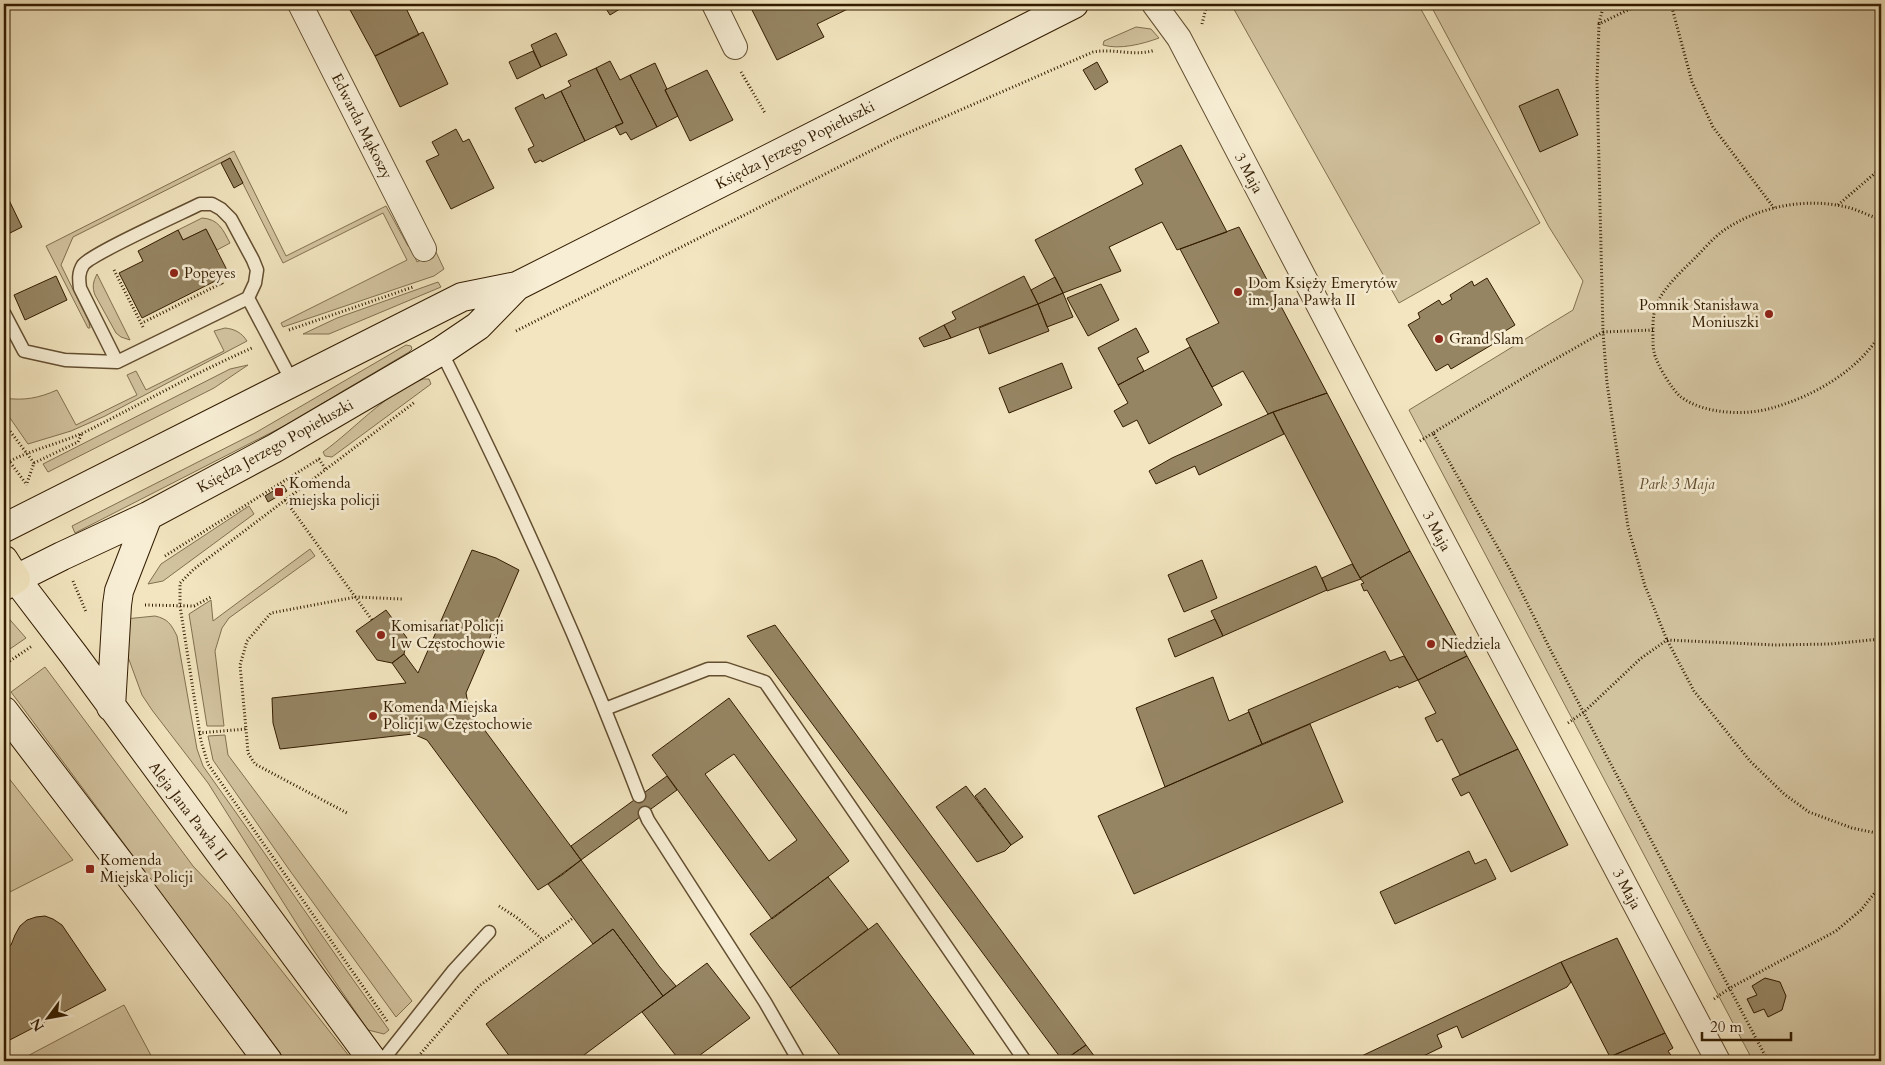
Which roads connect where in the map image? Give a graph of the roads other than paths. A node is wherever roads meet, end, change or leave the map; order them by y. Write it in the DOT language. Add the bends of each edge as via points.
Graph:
graph roads {
  1 [pos="300,4"];
  2 [pos="714,4"];
  3 [pos="1074,4"];
  4 [pos="1154,4"];
  5 [pos="735,47"];
  6 [pos="424,249"];
  7 [pos="517,286"];
  8 [pos="248,298"];
  9 [pos="4,313"];
  10 [pos="117,362"];
  11 [pos="447,362"];
  12 [pos="293,382"];
  13 [pos="148,516"];
  14 [pos="4,528"];
  15 [pos="8,575"];
  16 [pos="111,706"];
  17 [pos="606,709"];
  18 [pos="4,711"];
  19 [pos="639,796"];
  20 [pos="646,813"];
  21 [pos="489,932"];
  22 [pos="268,1061"];
  23 [pos="373,1061"];
  24 [pos="382,1061"];
  25 [pos="799,1061"];
  26 [pos="1025,1061"];
  27 [pos="1718,1061"];
  1 -- 6 [label="street, Edwarda Mąkoszy"];
  2 -- 5 [label="street"];
  3 -- 7 [label="main road, Księdza Jerzego Popiełuszki"];
  4 -- 27 [label="street, 3 Maja" via="1179,38"];
  7 -- 11 [label="main road, Księdza Jerzego Popiełuszki"];
  7 -- 12 [label="main road, Księdza Jerzego Popiełuszki" via="462,297"];
  8 -- 10 [label="lane"];
  8 -- 10 [label="lane" via="257,270 231,218 212,204 200,204 83,264 78,276 80,288"];
  8 -- 12 [label="lane"];
  9 -- 10 [label="lane" via="24,351 66,360"];
  11 -- 13 [label="main road, Księdza Jerzego Popiełuszki"];
  11 -- 17 [label="lane" via="524,524"];
  12 -- 14 [label="main road, Księdza Jerzego Popiełuszki"];
  13 -- 15 [label="main road, Księdza Jerzego Popiełuszki" via="62,556"];
  13 -- 16 [label="main road" via="119,591"];
  15 -- 16 [label="main road, Aleja Jana Pawła II"];
  16 -- 23 [label="main road, Aleja Jana Pawła II"];
  17 -- 19 [label="lane"];
  17 -- 26 [label="lane" via="708,669 726,668 765,682"];
  18 -- 22 [label="main road"];
  20 -- 25 [label="lane"];
  21 -- 24 [label="lane" via="458,965"];
}
